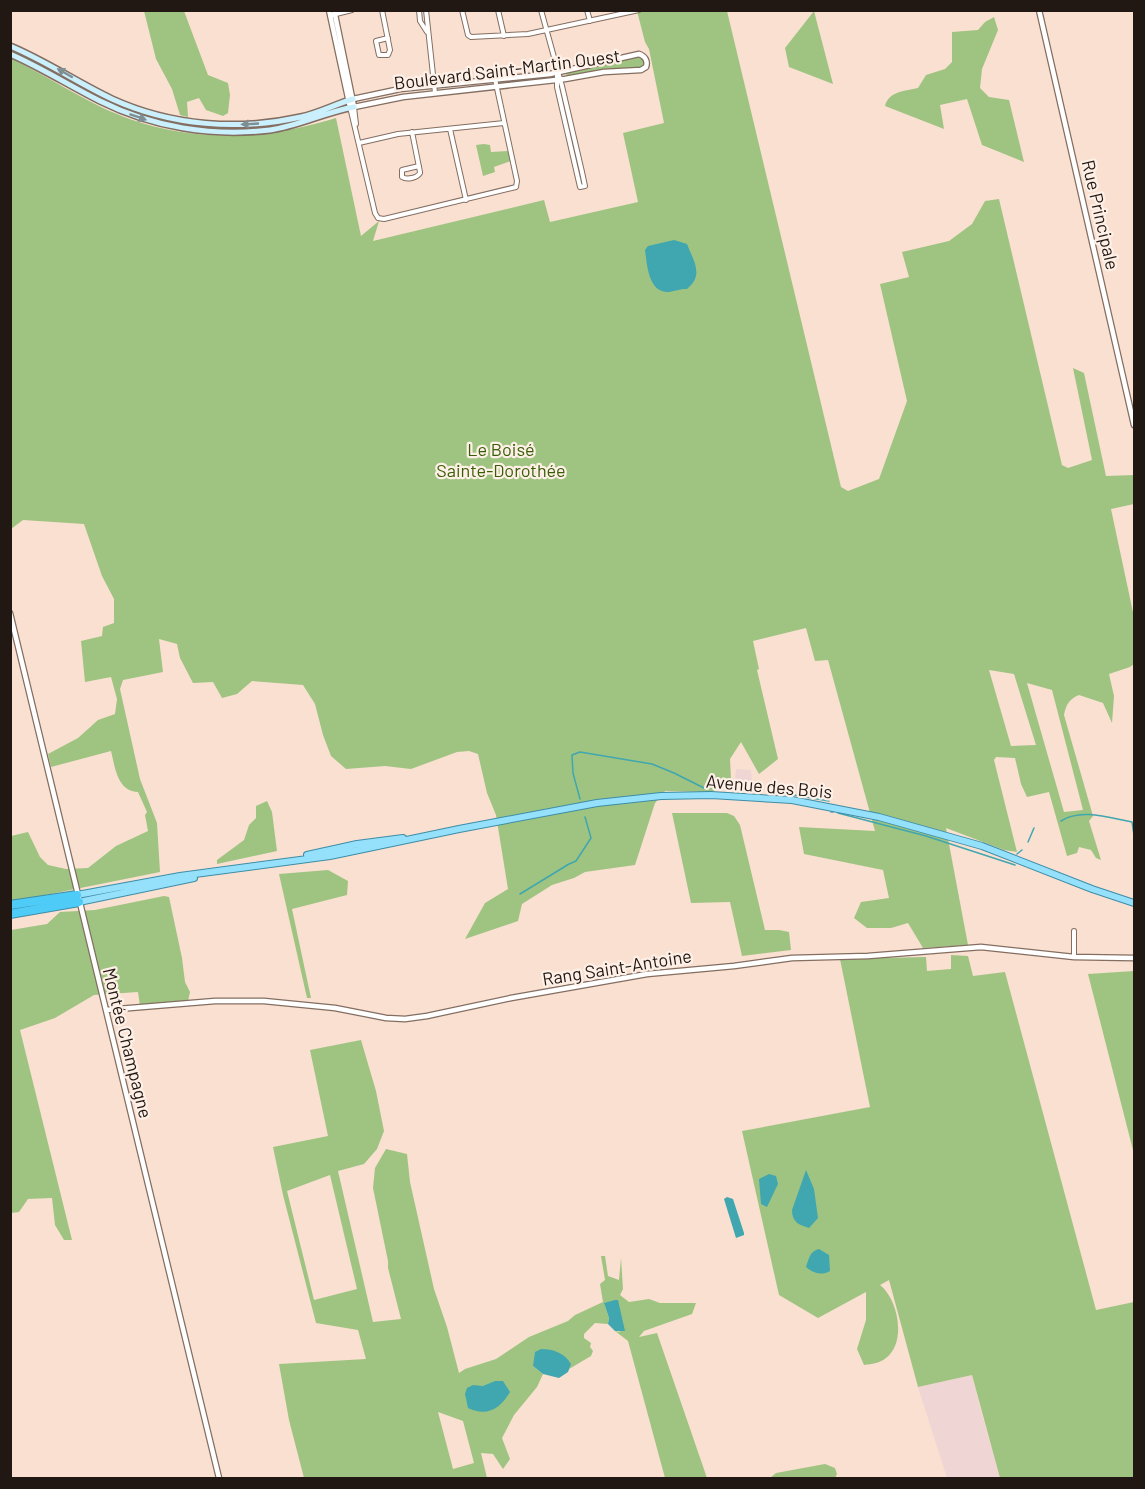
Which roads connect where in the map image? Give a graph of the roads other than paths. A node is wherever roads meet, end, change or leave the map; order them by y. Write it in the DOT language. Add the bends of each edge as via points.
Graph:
graph roads {
  1 [pos="352,10"];
  2 [pos="382,10"];
  3 [pos="419,10"];
  4 [pos="426,10"];
  5 [pos="462,10"];
  6 [pos="498,10"];
  7 [pos="541,10"];
  8 [pos="587,10"];
  9 [pos="639,10"];
  10 [pos="1039,10"];
  11 [pos="332,13"];
  12 [pos="622,13"];
  13 [pos="590,22"];
  14 [pos="546,30"];
  15 [pos="428,33"];
  16 [pos="504,36"];
  17 [pos="388,38"];
  18 [pos="10,46"];
  19 [pos="10,54"];
  20 [pos="557,72"];
  21 [pos="495,79"];
  22 [pos="559,80"];
  23 [pos="434,85"];
  24 [pos="496,87"];
  25 [pos="435,93"];
  26 [pos="351,99"];
  27 [pos="352,107"];
  28 [pos="504,123"];
  29 [pos="450,129"];
  30 [pos="412,132"];
  31 [pos="359,143"];
  32 [pos="419,166"];
  33 [pos="466,200"];
  34 [pos="1134,425"];
  35 [pos="10,613"];
  36 [pos="78,898"];
  37 [pos="1134,903"];
  38 [pos="10,905"];
  39 [pos="10,914"];
  40 [pos="1074,931"];
  41 [pos="1074,957"];
  42 [pos="1134,958"];
  43 [pos="106,1010"];
  44 [pos="219,1479"];
  1 -- 11 [label="street"];
  2 -- 17 [label="street"];
  3 -- 15 [label="street" via="420,21"];
  4 -- 15 [label="street"];
  5 -- 16 [label="street" via="471,37"];
  6 -- 16 [label="street"];
  7 -- 14 [label="street"];
  8 -- 13 [label="street"];
  9 -- 12 [label="street"];
  10 -- 34 [label="street, Rue Principale"];
  11 -- 26 [label="street"];
  12 -- 13 [label="street"];
  13 -- 14 [label="street"];
  14 -- 16 [label="street"];
  14 -- 20 [label="street"];
  15 -- 23 [label="street"];
  17 -- 17 [label="street" via="376,41 379,55 390,53"];
  26 -- 18 [label="main road, Boulevard Saint-Martin Ouest, one-way" via="308,115 272,122 224,125 184,121 120,103"];
  19 -- 27 [label="main road, Boulevard Saint-Martin Ouest, one-way" via="119,110 181,128 218,132 264,130"];
  20 -- 21 [label="street, Boulevard Saint-Martin Ouest"];
  20 -- 22 [label="street"];
  20 -- 22 [label="street, Boulevard Saint-Martin Ouest" via="639,54 646,62 641,70"];
  21 -- 23 [label="street, Boulevard Saint-Martin Ouest"];
  21 -- 24 [label="street"];
  22 -- 22 [label="street" via="557,87 580,187 585,186"];
  22 -- 24 [label="street, Boulevard Saint-Martin Ouest"];
  23 -- 25 [label="street"];
  23 -- 26 [label="street, Boulevard Saint-Martin Ouest"];
  24 -- 25 [label="street, Boulevard Saint-Martin Ouest"];
  24 -- 28 [label="street"];
  25 -- 27 [label="street, Boulevard Saint-Martin Ouest"];
  26 -- 27 [label="street"];
  27 -- 31 [label="street"];
  28 -- 29 [label="street"];
  28 -- 33 [label="street" via="516,186"];
  29 -- 30 [label="street"];
  29 -- 33 [label="street"];
  30 -- 31 [label="street"];
  30 -- 32 [label="street"];
  31 -- 33 [label="street" via="378,218"];
  32 -- 32 [label="street" via="402,170 402,177 418,176"];
  35 -- 36 [label="street, Montée Champagne"];
  36 -- 37 [label="main road, Avenue des Bois" via="149,889 362,843 424,836 597,803 711,795 780,799 851,811 972,843"];
  36 -- 38 [label="highway"];
  36 -- 39 [label="highway"];
  36 -- 43 [label="street, Montée Champagne"];
  40 -- 41 [label="street"];
  41 -- 42 [label="street, Rang Saint-Antoine"];
  41 -- 43 [label="street, Rang Saint-Antoine" via="981,947 792,958 647,974 405,1019 264,1001"];
  43 -- 44 [label="street, Montée Champagne"];
}
